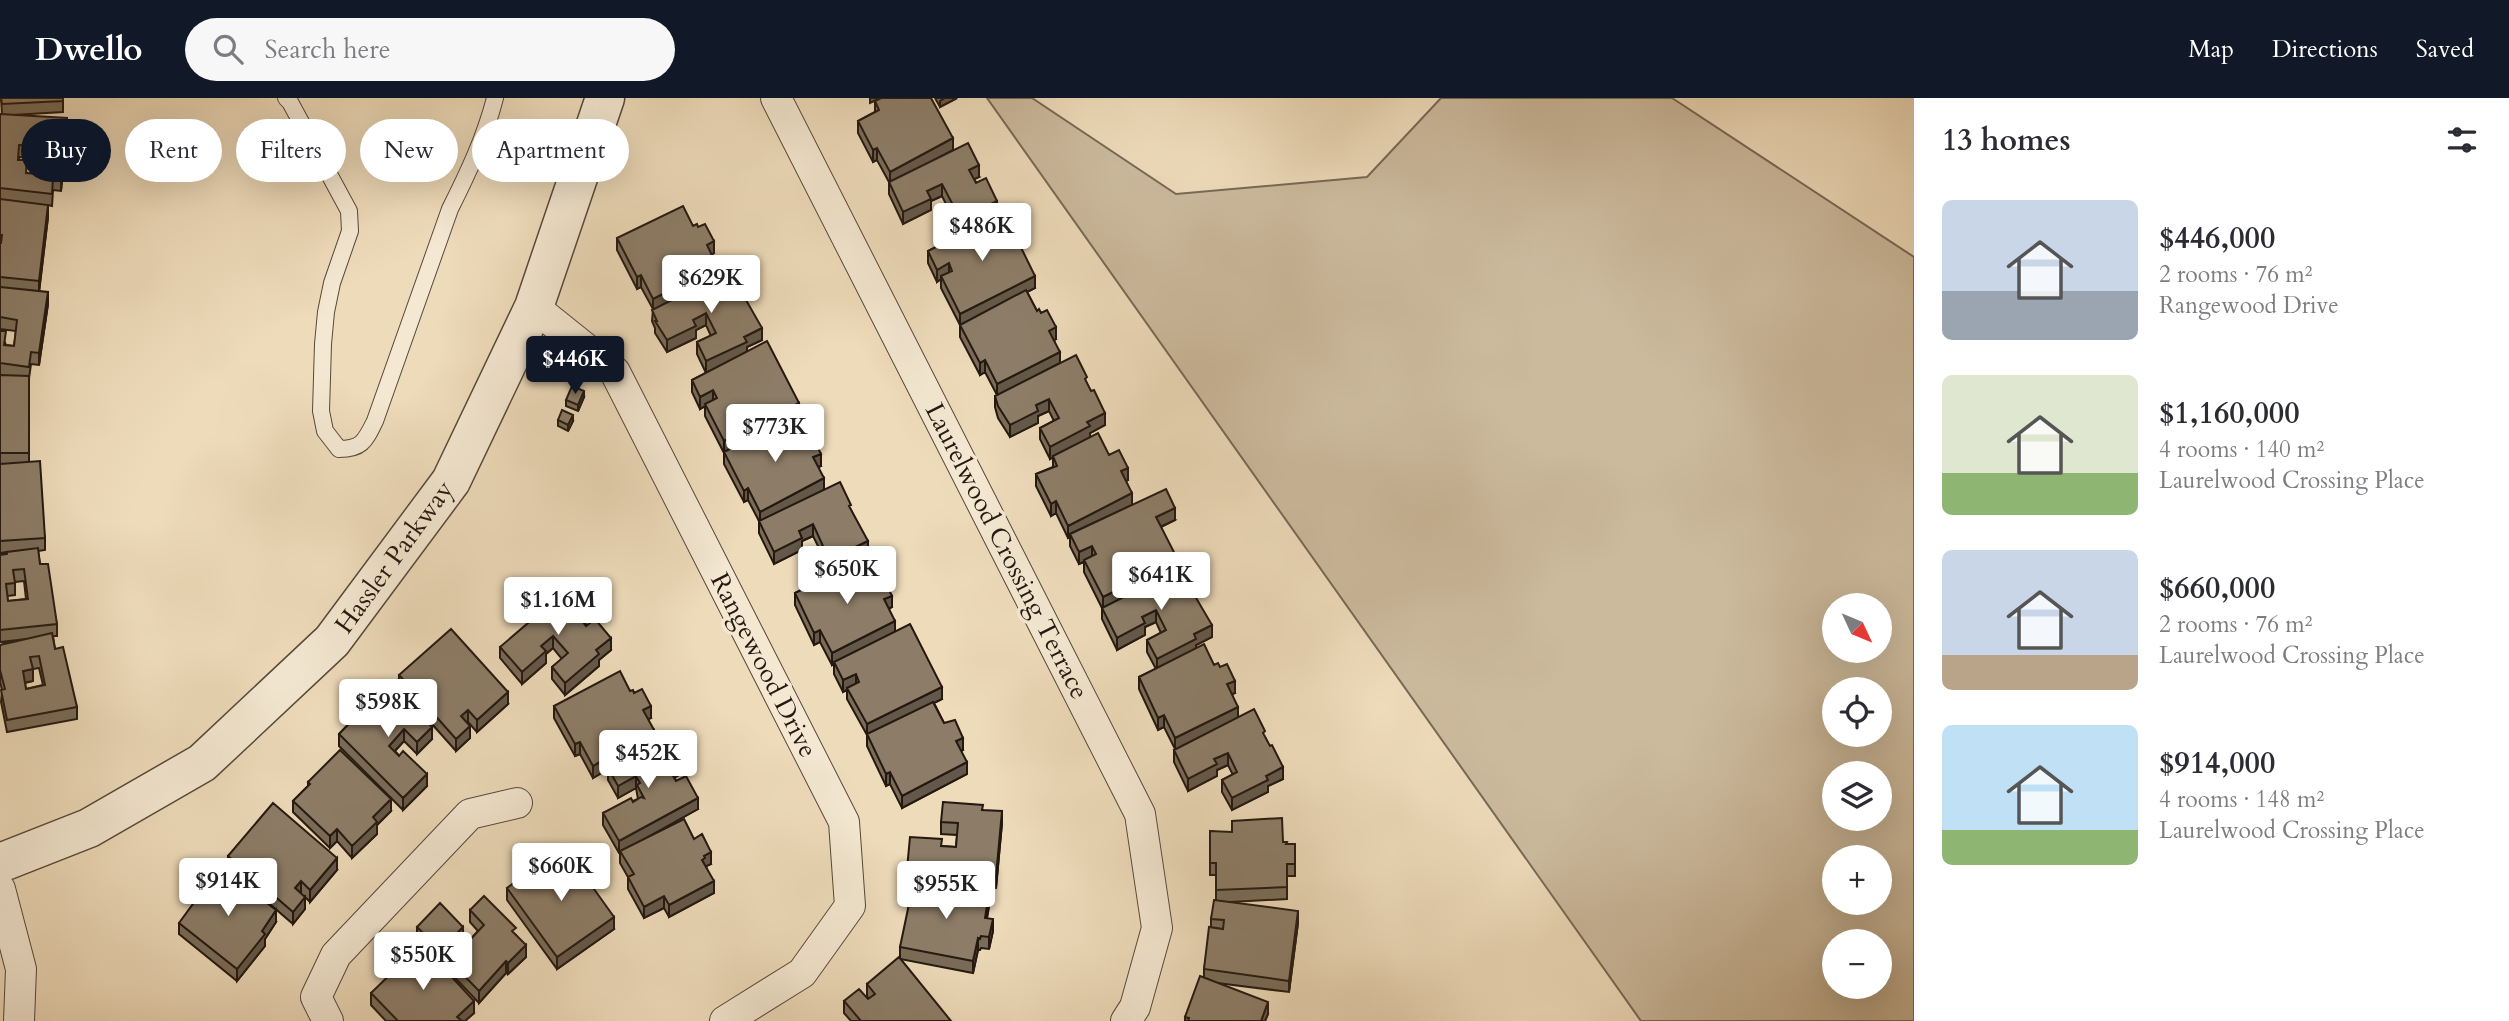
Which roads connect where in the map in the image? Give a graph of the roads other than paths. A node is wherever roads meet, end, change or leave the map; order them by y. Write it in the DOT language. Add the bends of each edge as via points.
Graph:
graph roads {
  1 [pos="286,98"];
  2 [pos="495,98"];
  3 [pos="605,98"];
  4 [pos="776,98"];
  5 [pos="534,307"];
  6 [pos="517,803"];
  7 [pos="0,863"];
  8 [pos="0,889"];
  9 [pos="19,1021"];
  10 [pos="328,1021"];
  11 [pos="725,1021"];
  12 [pos="1126,1021"];
  1 -- 2 [label="lane" via="349,211 350,232 326,312 321,411 325,431 339,449 354,449 366,439 375,421 450,209"];
  3 -- 5 [label="street, Hassler Parkway"];
  4 -- 12 [label="street, Laurelwood Crossing Terrace" via="1140,814 1157,928 1135,1007"];
  5 -- 7 [label="street, Hassler Parkway" via="451,481 332,641 202,763 89,828"];
  5 -- 11 [label="street, Rangewood Drive" via="615,372 844,822 850,906 802,973"];
  6 -- 10 [label="street" via="470,814 336,955 316,997"];
  8 -- 9 [label="street" via="21,970"];
}
